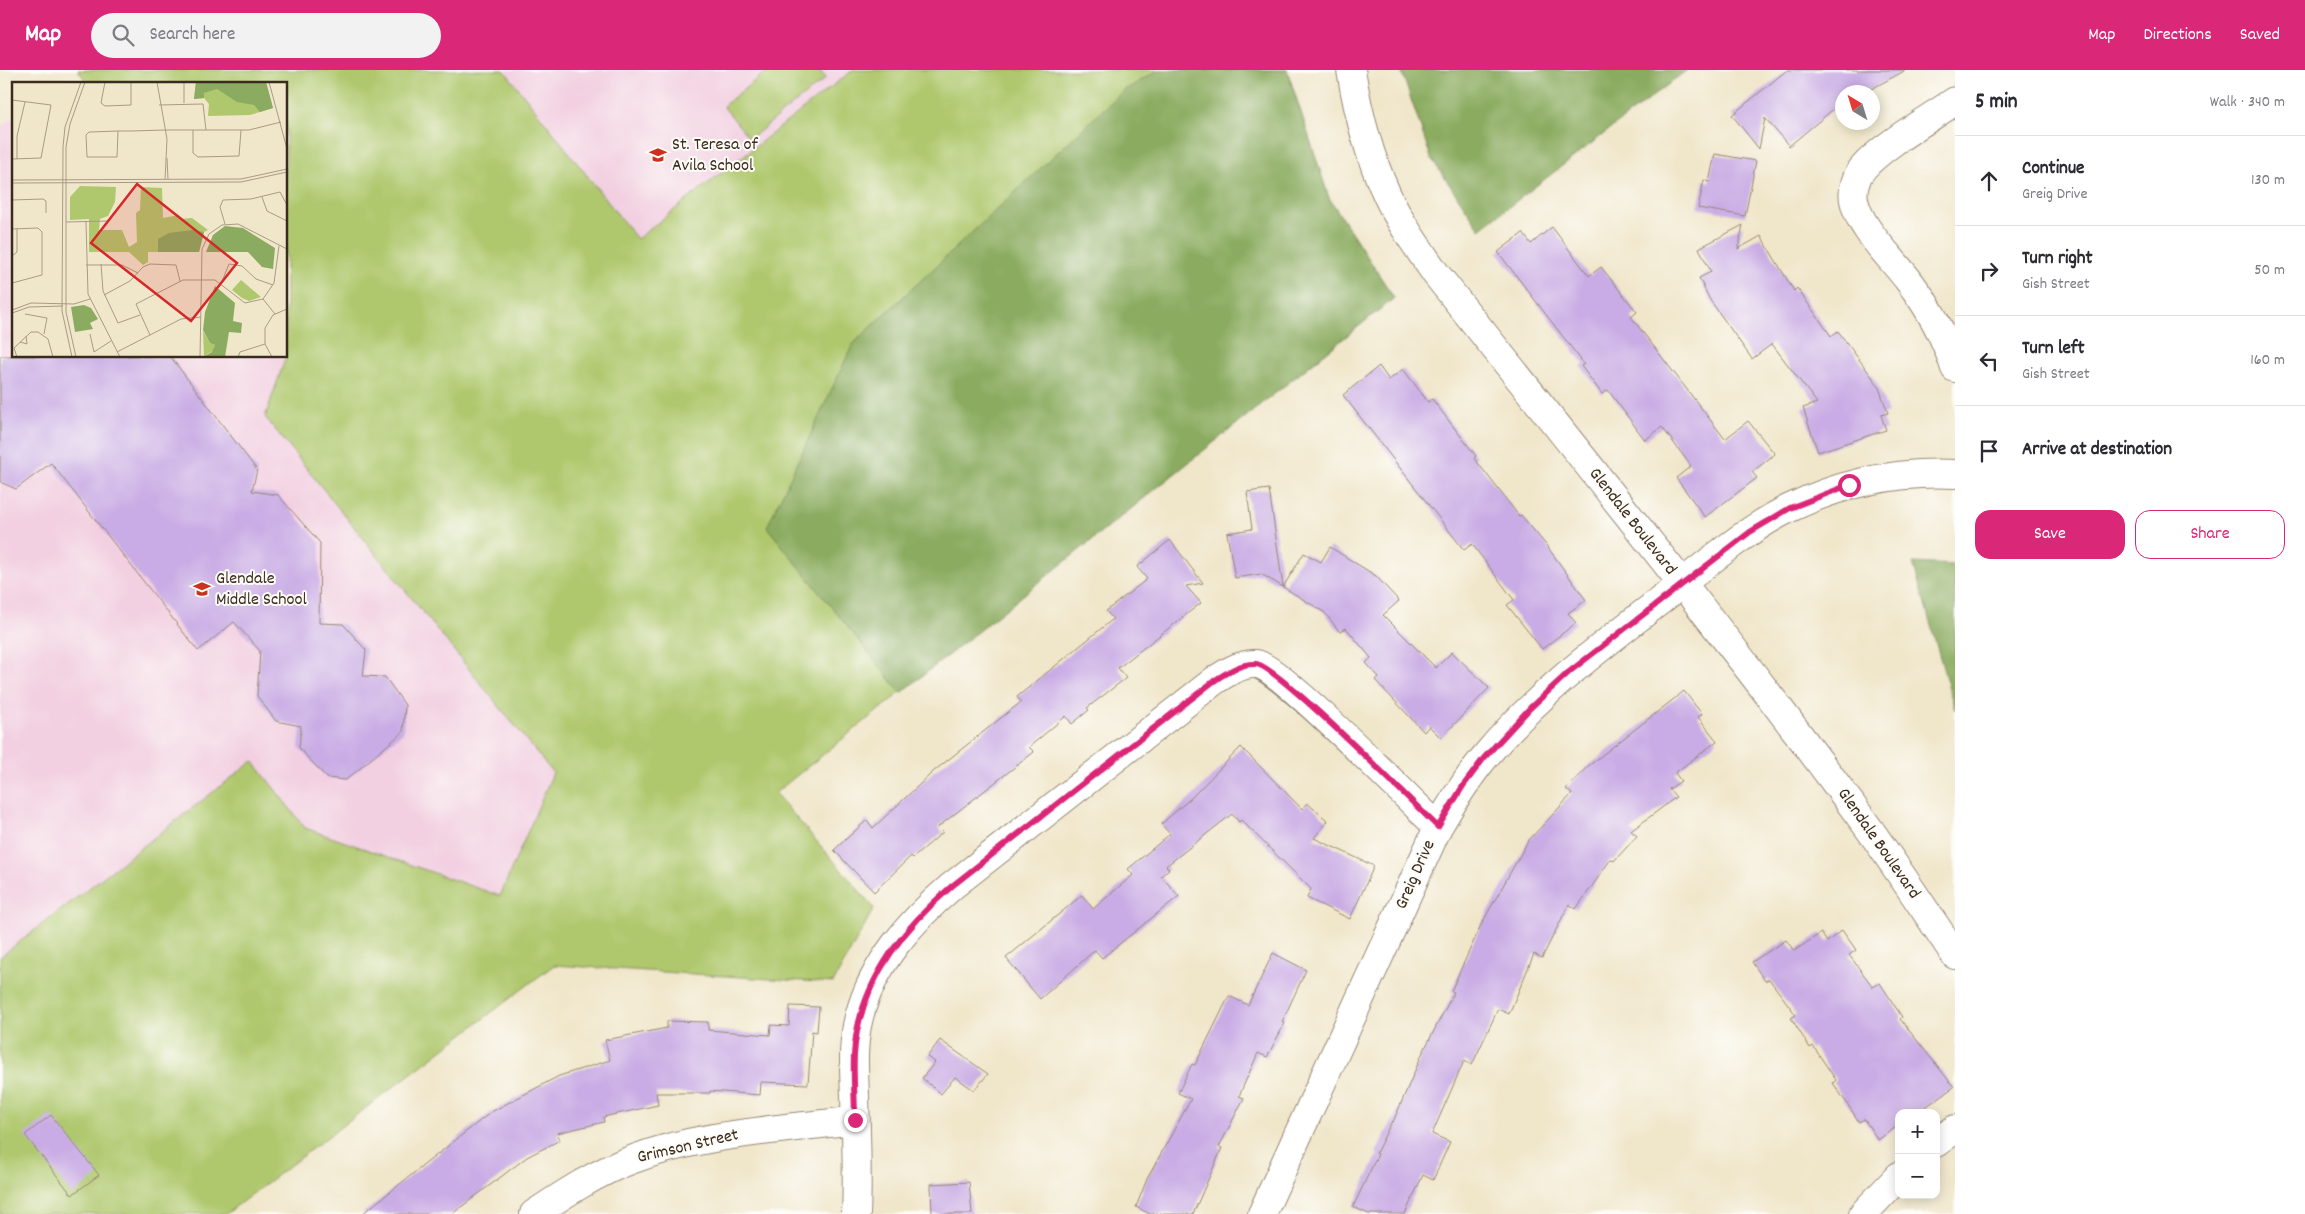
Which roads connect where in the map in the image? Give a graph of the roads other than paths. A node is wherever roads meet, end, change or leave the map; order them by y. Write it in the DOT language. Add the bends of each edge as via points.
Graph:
graph roads {
  1 [pos="1351,70"];
  2 [pos="1955,101"];
  3 [pos="1955,368"];
  4 [pos="1955,474"];
  5 [pos="1682,584"];
  6 [pos="1438,827"];
  7 [pos="1955,954"];
  8 [pos="855,1120"];
  9 [pos="1955,1128"];
  10 [pos="1940,1139"];
  11 [pos="1895,1180"];
  12 [pos="534,1214"];
  13 [pos="856,1214"];
  14 [pos="1262,1214"];
  15 [pos="1863,1214"];
  1 -- 5 [label="street, Glendale Boulevard" via="1357,106 1374,162 1404,226 1436,274"];
  2 -- 3 [label="street" via="1862,169 1854,184 1853,198 1864,224 1934,318"];
  4 -- 5 [label="street, Greig Drive" via="1895,475 1823,494 1790,508 1750,532"];
  5 -- 6 [label="street, Greig Drive" via="1569,672 1530,708 1484,758"];
  5 -- 7 [label="street, Glendale Boulevard" via="1870,832"];
  6 -- 8 [label="street" via="1282,679 1257,664 1230,671 952,886 922,912 898,940 874,979 859,1017 854,1055"];
  6 -- 14 [label="street, Greig Drive"];
  8 -- 12 [label="street, Grimson Street" via="718,1138 630,1160 559,1197"];
  8 -- 13 [label="street"];
  9 -- 10 [label="street"];
  11 -- 15 [label="street"];
}
